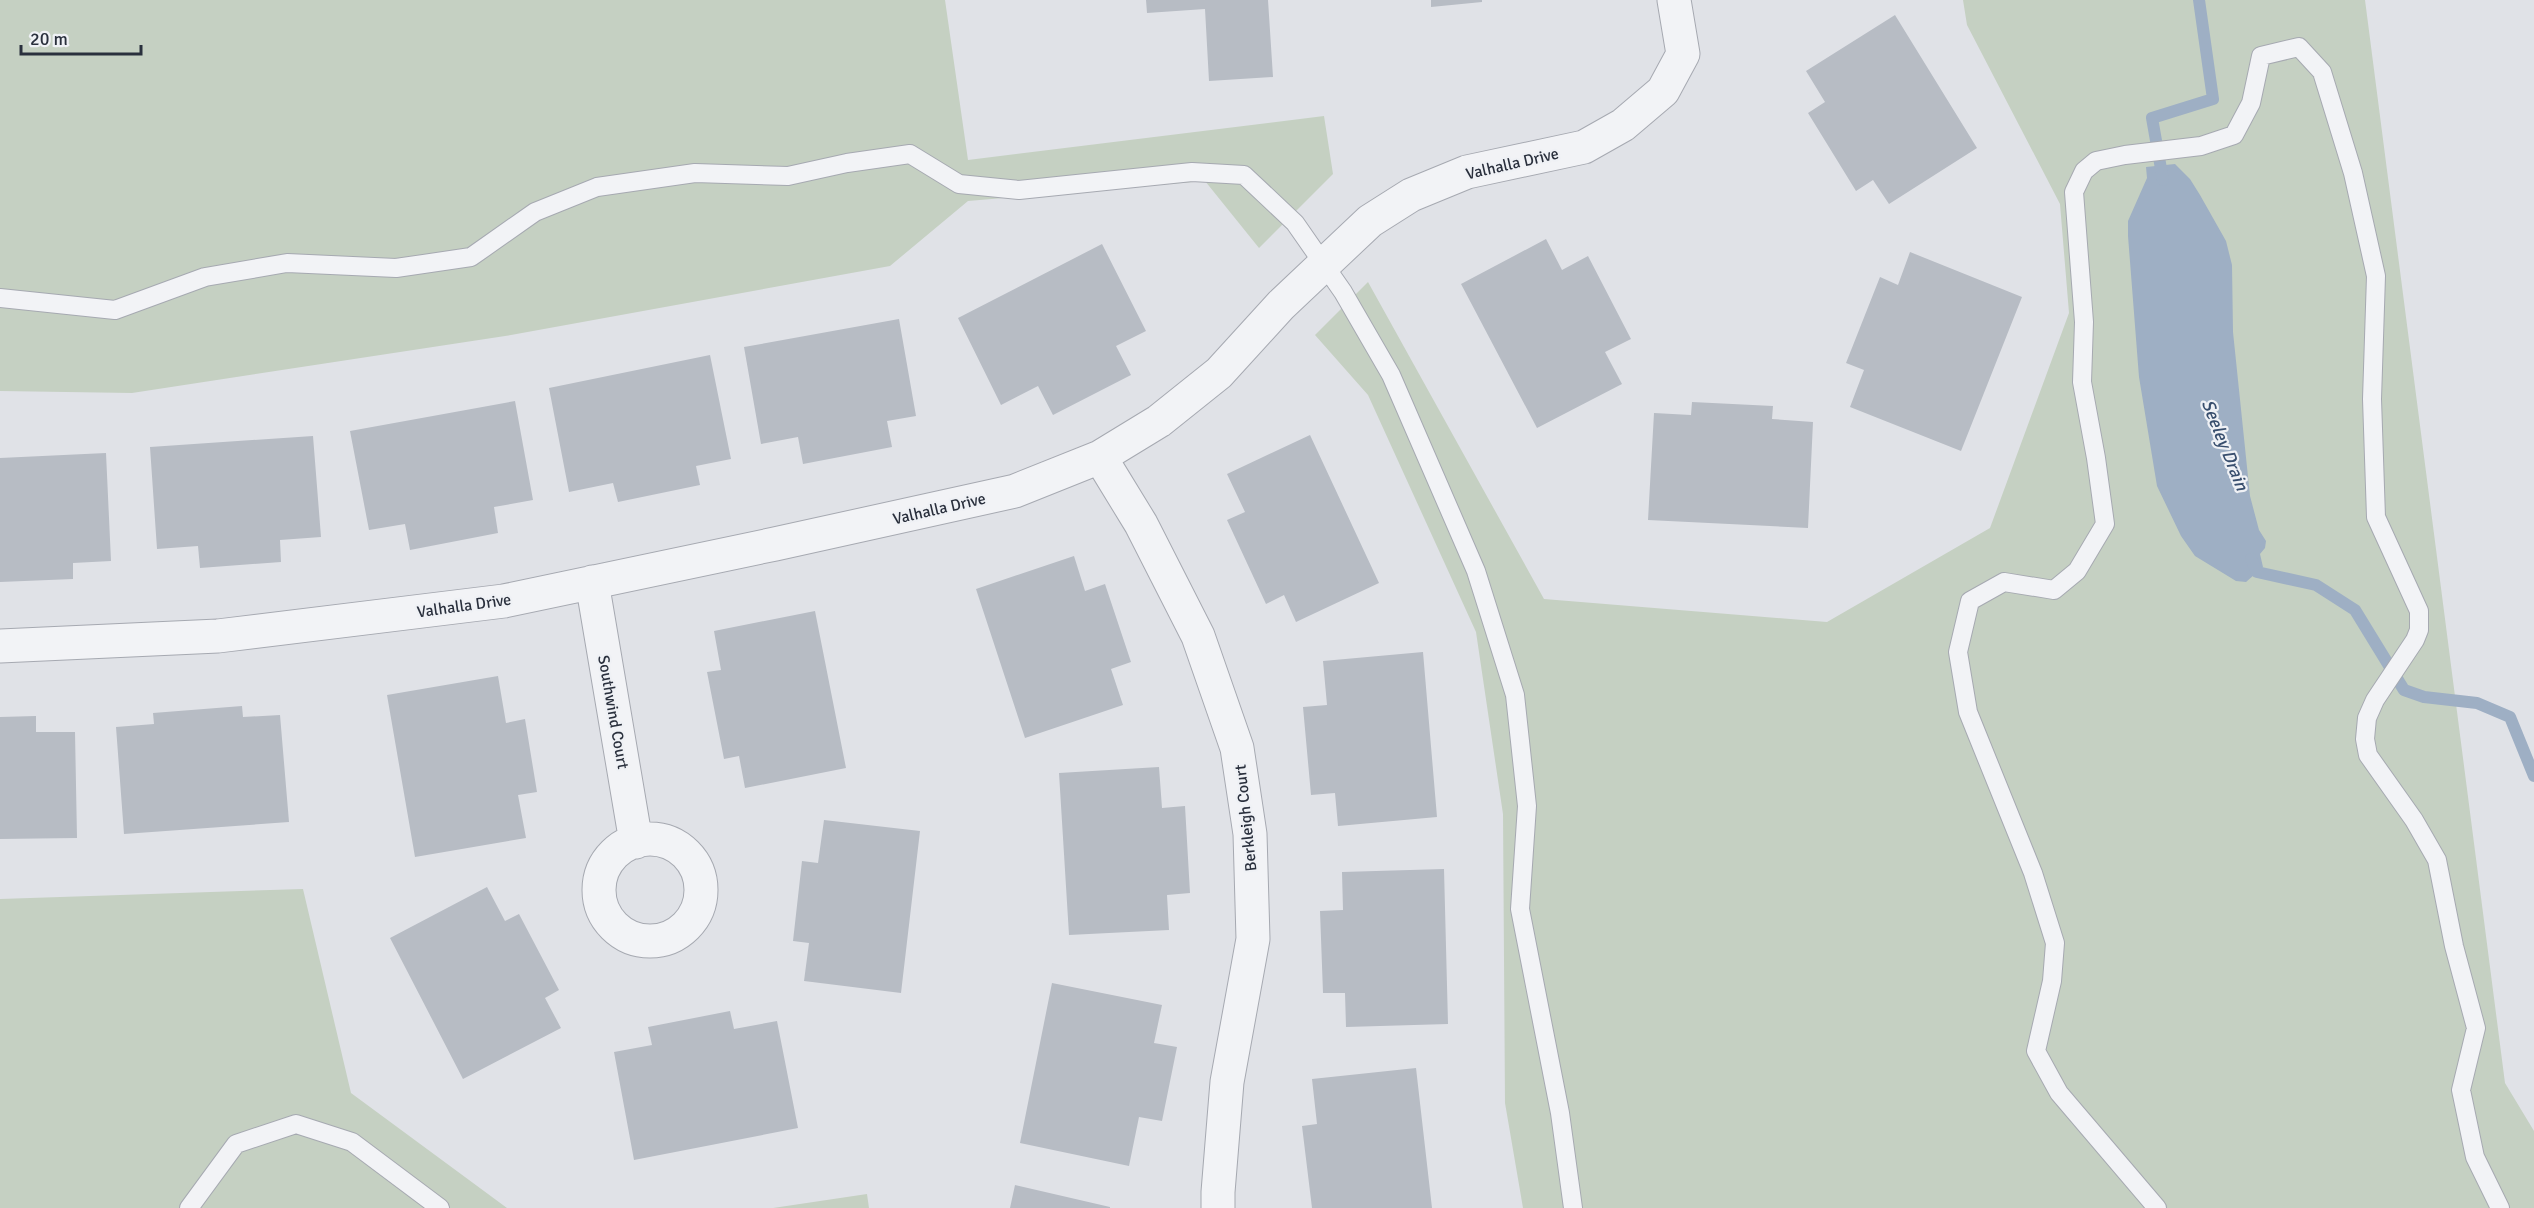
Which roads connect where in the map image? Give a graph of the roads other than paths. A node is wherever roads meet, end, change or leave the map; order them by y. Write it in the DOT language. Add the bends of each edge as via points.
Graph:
graph roads {
  1 [pos="1674,0"];
  2 [pos="1323,264"];
  3 [pos="0,298"];
  4 [pos="1100,456"];
  5 [pos="592,582"];
  6 [pos="0,646"];
  7 [pos="636,842"];
  8 [pos="189,1208"];
  9 [pos="440,1208"];
  10 [pos="1218,1208"];
  11 [pos="1573,1208"];
  12 [pos="2157,1208"];
  13 [pos="2500,1208"];
  1 -- 2 [label="street, Valhalla Drive" via="1683,54 1663,91 1623,125 1584,147 1467,172 1411,195 1370,221"];
  2 -- 3 [label="lane" via="1295,223 1244,175 1192,172 1019,190 959,184 910,154 788,176 695,173 597,187 535,212 471,257 396,268 287,263 205,277 115,310"];
  2 -- 4 [label="street, Valhalla Drive" via="1219,373 1159,421"];
  2 -- 11 [label="lane" via="1391,375 1476,571 1515,695 1527,806 1520,909 1560,1113"];
  4 -- 5 [label="street, Valhalla Drive" via="1015,491"];
  4 -- 10 [label="street, Berkleigh Court" via="1198,636 1237,748 1250,834 1253,939 1227,1082"];
  5 -- 6 [label="street, Valhalla Drive" via="504,601 218,636"];
  5 -- 7 [label="street, Southwind Court"];
  8 -- 9 [label="lane" via="236,1144 296,1124 352,1142"];
  12 -- 13 [label="lane" via="2059,1093 2036,1051 2052,981 2055,943 2033,873 1968,712 1958,652 1970,601 2004,582 2054,590 2077,571 2105,524 2082,382 2084,322 2074,192 2084,171 2096,161 2201,146 2234,135 2251,103 2261,56 2299,47 2322,72 2353,173 2376,276 2372,399 2376,517 2419,611 2415,640 2375,700 2367,718 2365,739 2368,755 2437,860 2476,1028 2462,1090 2475,1157"];
}
